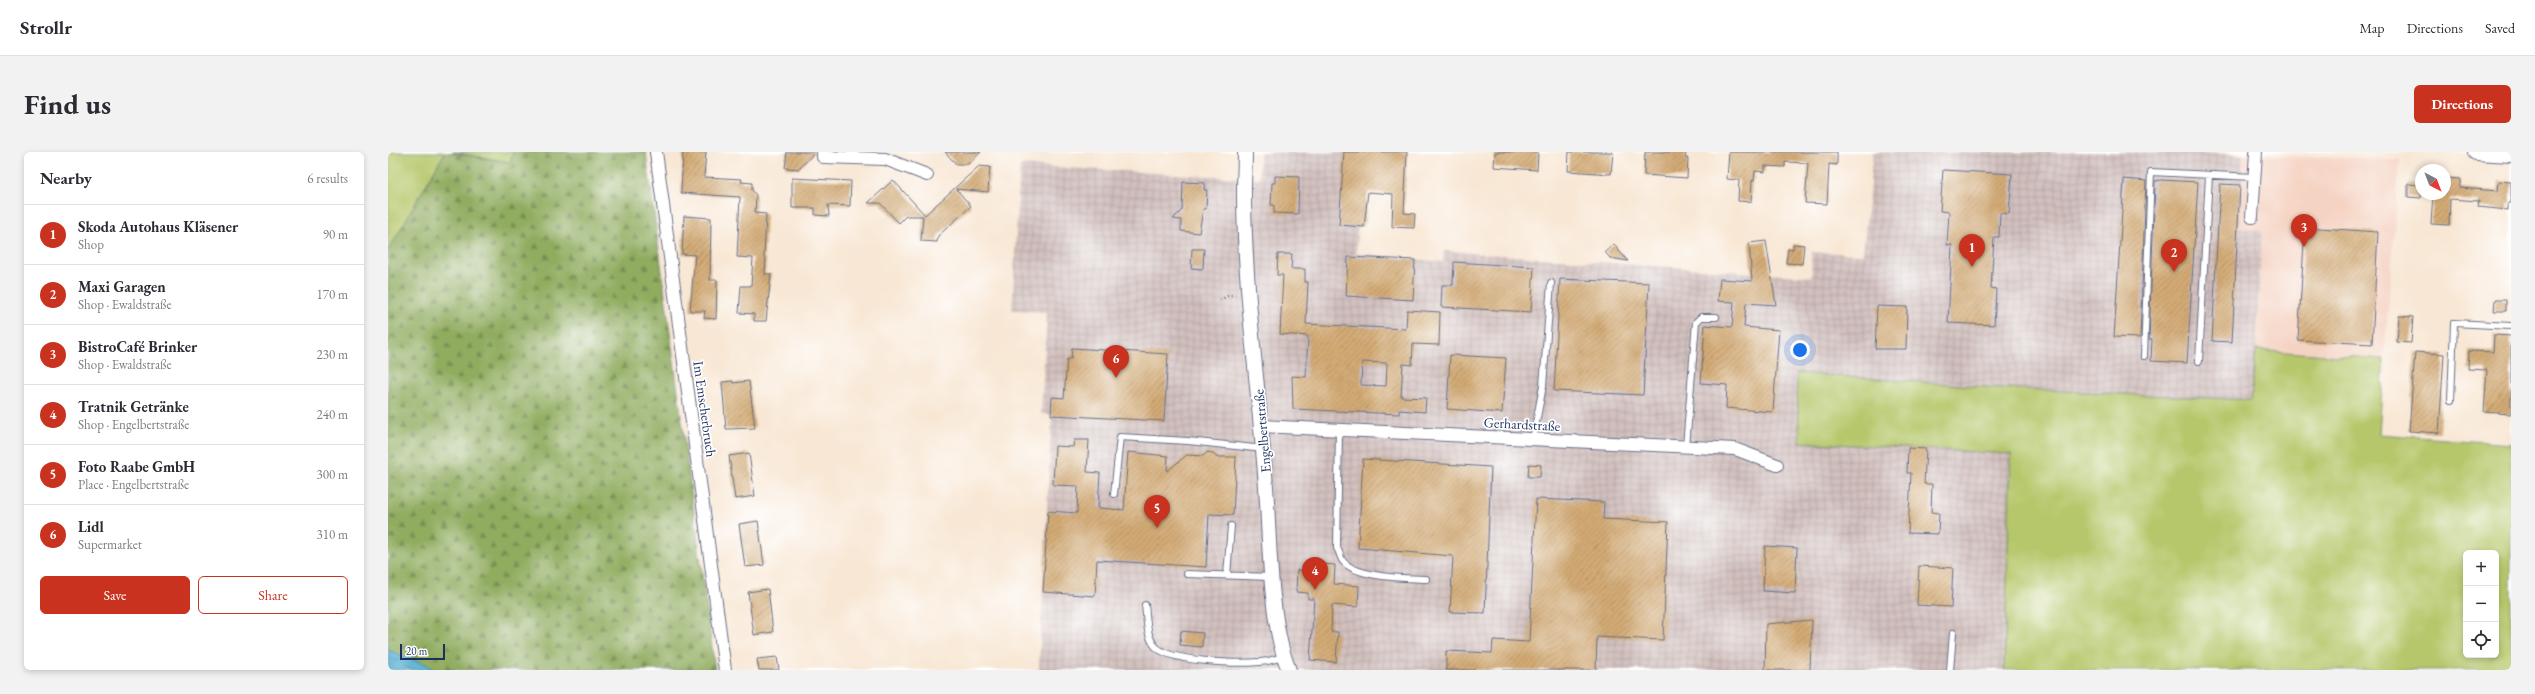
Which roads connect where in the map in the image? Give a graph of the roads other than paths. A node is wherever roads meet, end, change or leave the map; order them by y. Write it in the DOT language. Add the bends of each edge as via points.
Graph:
graph roads {
  1 [pos="656,152"];
  2 [pos="823,152"];
  3 [pos="1235,152"];
  4 [pos="1245,152"];
  5 [pos="2256,152"];
  6 [pos="2476,152"];
  7 [pos="2511,154"];
  8 [pos="927,175"];
  9 [pos="2209,175"];
  10 [pos="2254,177"];
  11 [pos="1244,191"];
  12 [pos="2252,217"];
  13 [pos="1551,282"];
  14 [pos="1716,317"];
  15 [pos="2511,326"];
  16 [pos="2144,356"];
  17 [pos="2199,361"];
  18 [pos="2451,400"];
  19 [pos="1262,426"];
  20 [pos="1339,430"];
  21 [pos="1533,439"];
  22 [pos="1686,447"];
  23 [pos="1264,449"];
  24 [pos="1777,465"];
  25 [pos="1114,494"];
  26 [pos="1230,526"];
  27 [pos="1187,574"];
  28 [pos="1227,575"];
  29 [pos="1273,577"];
  30 [pos="1426,579"];
  31 [pos="1145,605"];
  32 [pos="1953,633"];
  33 [pos="1286,664"];
  34 [pos="725,670"];
  35 [pos="1950,670"];
  1 -- 34 [label="street, Im Emscherbruch"];
  2 -- 8 [label="street" via="823,157 885,159"];
  3 -- 11 [label="street, Engelbertstraße"];
  4 -- 11 [label="street, Engelbertstraße"];
  5 -- 10 [label="street"];
  6 -- 7 [label="main road"];
  9 -- 10 [label="lane"];
  9 -- 16 [label="lane" via="2151,172"];
  9 -- 17 [label="lane"];
  10 -- 12 [label="street"];
  11 -- 19 [label="street, Engelbertstraße" via="1253,338"];
  13 -- 21 [label="lane" via="1543,386"];
  14 -- 22 [label="lane" via="1701,317 1696,322"];
  15 -- 18 [label="lane" via="2454,323"];
  19 -- 20 [label="street, Gerhardstraße"];
  19 -- 23 [label="street, Engelbertstraße"];
  20 -- 21 [label="street, Gerhardstraße"];
  20 -- 30 [label="lane" via="1338,548 1342,560 1352,568 1383,576"];
  21 -- 22 [label="street, Gerhardstraße"];
  22 -- 24 [label="street, Gerhardstraße" via="1735,450"];
  23 -- 25 [label="lane" via="1120,437"];
  23 -- 29 [label="street, Engelbertstraße"];
  26 -- 28 [label="lane"];
  27 -- 28 [label="lane"];
  28 -- 29 [label="lane"];
  29 -- 33 [label="street, Engelbertstraße" via="1276,620"];
  31 -- 33 [label="lane" via="1149,636 1161,652 1198,659"];
  32 -- 35 [label="lane"];
}
